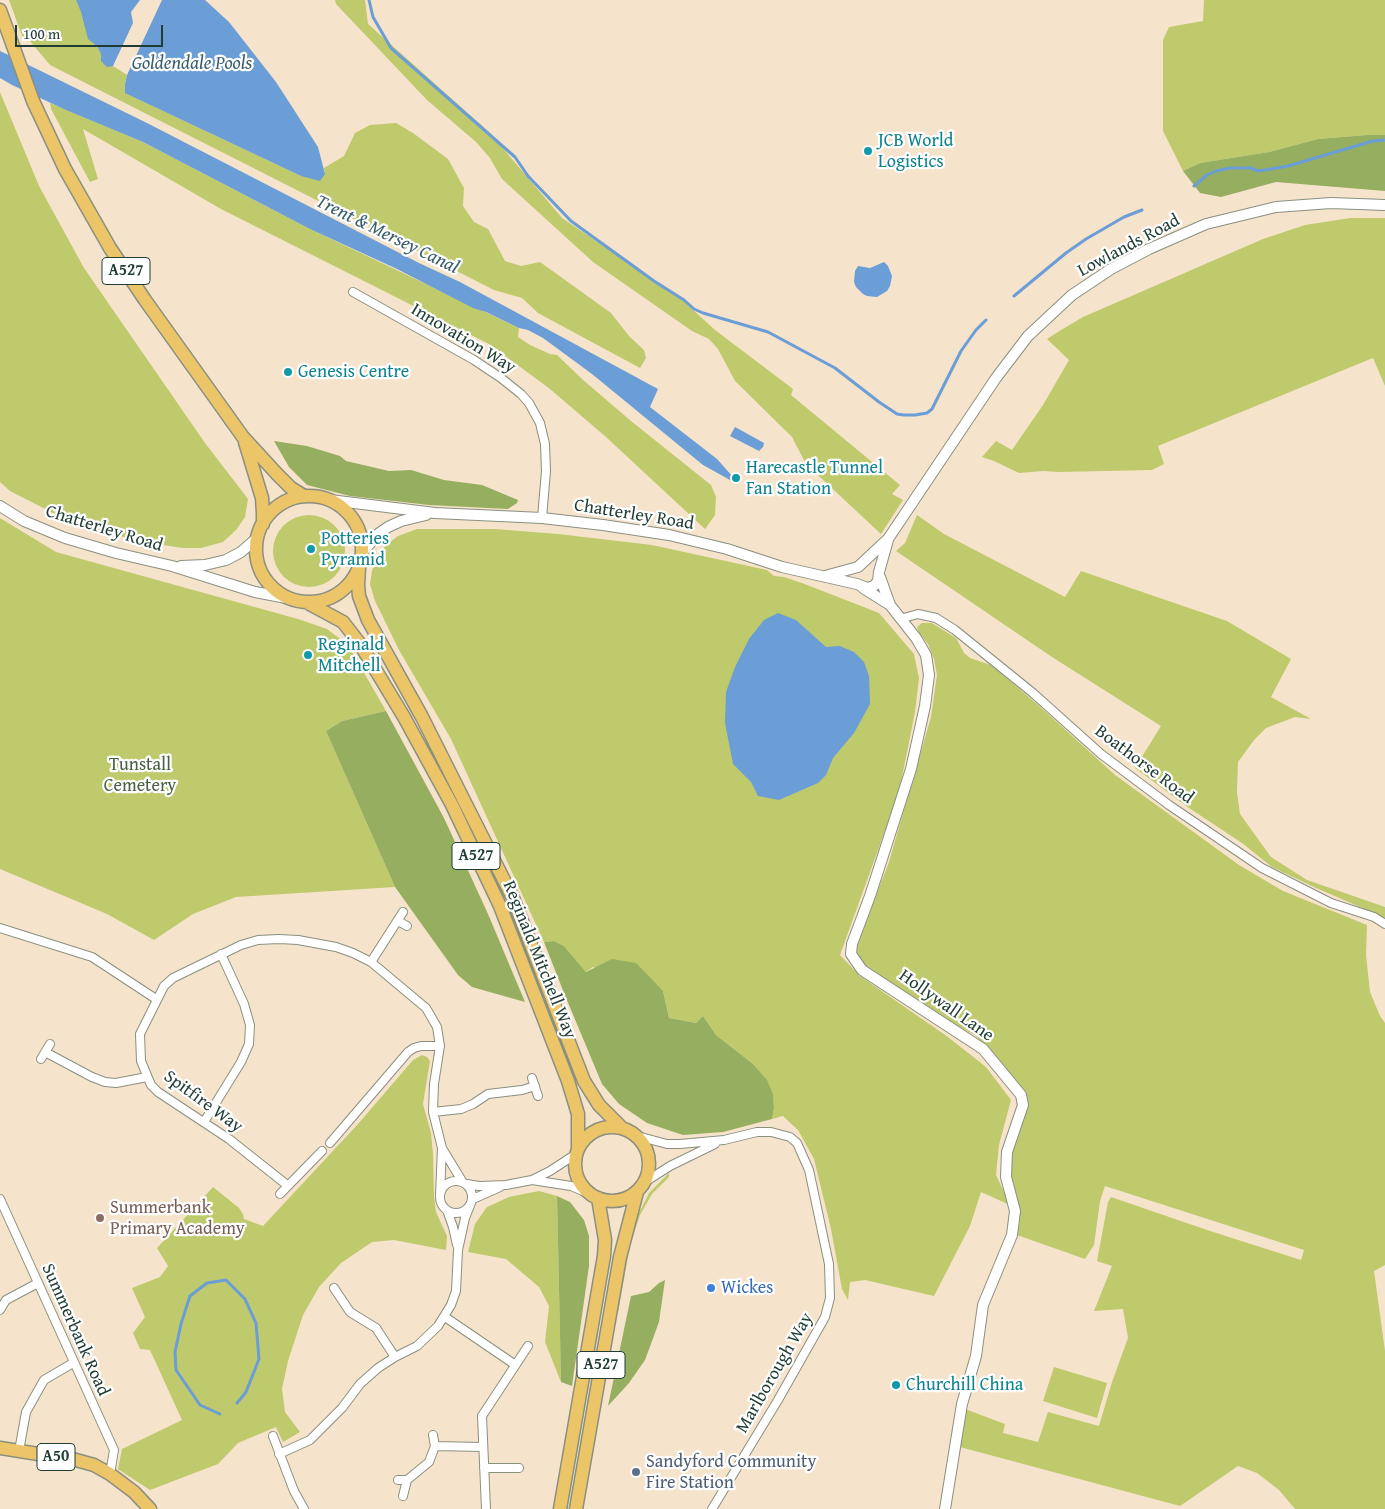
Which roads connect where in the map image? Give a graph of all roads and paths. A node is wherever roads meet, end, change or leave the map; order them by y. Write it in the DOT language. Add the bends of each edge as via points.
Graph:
graph roads {
  1 [pos="0,10"];
  2 [pos="1385,205"];
  3 [pos="353,292"];
  4 [pos="243,437"];
  5 [pos="304,496"];
  6 [pos="330,500"];
  7 [pos="0,506"];
  8 [pos="435,513"];
  9 [pos="542,518"];
  10 [pos="262,524"];
  11 [pos="257,538"];
  12 [pos="888,539"];
  13 [pos="362,554"];
  14 [pos="860,565"];
  15 [pos="172,566"];
  16 [pos="359,568"];
  17 [pos="879,574"];
  18 [pos="825,576"];
  19 [pos="860,586"];
  20 [pos="292,599"];
  21 [pos="306,602"];
  22 [pos="890,605"];
  23 [pos="900,619"];
  24 [pos="403,912"];
  25 [pos="398,921"];
  26 [pos="1385,924"];
  27 [pos="407,926"];
  28 [pos="0,928"];
  29 [pos="222,954"];
  30 [pos="371,962"];
  31 [pos="156,999"];
  32 [pos="50,1044"];
  33 [pos="440,1046"];
  34 [pos="147,1077"];
  35 [pos="538,1096"];
  36 [pos="433,1112"];
  37 [pos="204,1122"];
  38 [pos="621,1127"];
  39 [pos="637,1136"];
  40 [pos="724,1140"];
  41 [pos="330,1143"];
  42 [pos="442,1148"];
  43 [pos="322,1151"];
  44 [pos="577,1152"];
  45 [pos="532,1180"];
  46 [pos="464,1183"];
  47 [pos="287,1185"];
  48 [pos="506,1185"];
  49 [pos="641,1187"];
  50 [pos="280,1194"];
  51 [pos="440,1196"];
  52 [pos="594,1196"];
  53 [pos="0,1199"];
  54 [pos="472,1201"];
  55 [pos="447,1210"];
  56 [pos="458,1250"];
  57 [pos="38,1283"];
  58 [pos="334,1288"];
  59 [pos="0,1310"];
  60 [pos="445,1317"];
  61 [pos="528,1346"];
  62 [pos="395,1357"];
  63 [pos="74,1363"];
  64 [pos="514,1364"];
  65 [pos="433,1435"];
  66 [pos="272,1436"];
  67 [pos="435,1446"];
  68 [pos="482,1447"];
  69 [pos="0,1448"];
  70 [pos="19,1451"];
  71 [pos="280,1454"];
  72 [pos="484,1468"];
  73 [pos="519,1468"];
  74 [pos="110,1474"];
  75 [pos="398,1480"];
  76 [pos="407,1480"];
  77 [pos="402,1496"];
  78 [pos="150,1509"];
  79 [pos="304,1509"];
  80 [pos="486,1509"];
  81 [pos="560,1509"];
  82 [pos="576,1509"];
  83 [pos="712,1509"];
  84 [pos="944,1509"];
  1 -- 4 [label="main road, A527" via="33,101 65,169 110,248"];
  2 -- 12 [label="street, Lowlands Road" via="1331,203 1276,207 1206,224 1149,248 1072,295 1034,330 996,378"];
  3 -- 9 [label="street, Innovation Way" via="474,360 529,403 540,423 545,444"];
  4 -- 5 [label="main road, A527" via="291,488"];
  4 -- 10 [label="main road, A527" via="262,498"];
  5 -- 6 [label="main road, A527"];
  5 -- 10 [label="main road, A527" via="283,503"];
  6 -- 8 [label="street, Chatterley Road"];
  6 -- 13 [label="main road, A527" via="345,510 356,524"];
  7 -- 15 [label="street, Chatterley Road" via="24,521 65,538"];
  8 -- 9 [label="street, Chatterley Road"];
  8 -- 13 [label="street, Chatterley Road" via="388,527"];
  9 -- 18 [label="street, Chatterley Road" via="669,535"];
  10 -- 11 [label="main road, A527"];
  11 -- 15 [label="street, Chatterley Road" via="226,560 205,565"];
  11 -- 20 [label="main road, A527" via="258,561 264,577"];
  12 -- 14 [label="street, Lowlands Road"];
  12 -- 17 [label="street, Lowlands Road"];
  13 -- 16 [label="main road, A527"];
  14 -- 17 [label="street" via="871,563 878,568"];
  14 -- 18 [label="street, Chatterley Road"];
  14 -- 19 [label="street" via="854,576"];
  15 -- 20 [label="street, Chatterley Road" via="255,592"];
  16 -- 21 [label="main road, A527" via="354,578 334,596"];
  16 -- 38 [label="main road, Reginald Mitchell Way / A527" via="358,585 368,620 422,716 514,898 584,1081 599,1105"];
  17 -- 19 [label="street" via="874,586"];
  17 -- 22 [label="street, Hollywall Lane"];
  18 -- 19 [label="street, Chatterley Road"];
  19 -- 22 [label="street, Hollywall Lane"];
  20 -- 21 [label="main road, A527"];
  21 -- 44 [label="main road, Reginald Mitchell Way / A527" via="343,622 360,644 452,805 500,906 568,1081 578,1114"];
  22 -- 23 [label="street, Hollywall Lane"];
  23 -- 26 [label="street, Boathorse Road" via="918,614 936,618 1033,694 1101,754 1176,810 1262,868 1331,902 1374,916"];
  23 -- 84 [label="street, Hollywall Lane" via="926,655 929,675 925,706 906,787 851,954 862,970 983,1048 1021,1095 1023,1105 1007,1152 1006,1177 1015,1211 1012,1235 983,1305 976,1356 962,1404"];
  24 -- 25 [label="street"];
  25 -- 27 [label="street"];
  25 -- 30 [label="street"];
  28 -- 31 [label="street" via="92,957"];
  29 -- 30 [label="street, Spitfire Way" via="258,940 298,940 336,947"];
  29 -- 31 [label="street, Spitfire Way" via="173,978"];
  29 -- 37 [label="street" via="244,1004 250,1025 249,1044"];
  30 -- 33 [label="street, Spitfire Way" via="426,1008 437,1027"];
  31 -- 34 [label="street, Spitfire Way" via="140,1034 141,1061"];
  32 -- 34 [label="street" via="43,1056 105,1082"];
  33 -- 36 [label="street, Spitfire Way"];
  33 -- 41 [label="street" via="414,1048 408,1052"];
  34 -- 37 [label="street, Spitfire Way" via="158,1092"];
  35 -- 36 [label="street" via="533,1082 522,1090 488,1094 462,1108"];
  36 -- 42 [label="street, Spitfire Way"];
  37 -- 47 [label="street, Spitfire Way"];
  38 -- 39 [label="main road"];
  38 -- 44 [label="main road" via="606,1127 593,1132 584,1139"];
  39 -- 40 [label="street, Marlborough Way" via="667,1144"];
  39 -- 49 [label="main road" via="646,1147 649,1159"];
  40 -- 49 [label="street, Marlborough Way" via="665,1168"];
  40 -- 83 [label="street, Marlborough Way" via="771,1132 790,1137 797,1143 809,1170 826,1249 830,1298 825,1318"];
  42 -- 46 [label="street, Spitfire Way"];
  42 -- 51 [label="street, Spitfire Way"];
  43 -- 47 [label="street"];
  44 -- 45 [label="street" via="550,1172"];
  44 -- 52 [label="main road" via="576,1173 582,1185"];
  45 -- 48 [label="street"];
  45 -- 52 [label="street" via="571,1186"];
  46 -- 48 [label="street"];
  46 -- 51 [label="street" via="454,1181 446,1184"];
  46 -- 54 [label="street" via="471,1190"];
  47 -- 50 [label="street"];
  48 -- 54 [label="street"];
  49 -- 52 [label="main road" via="630,1197 618,1200"];
  49 -- 82 [label="main road, A527" via="620,1257"];
  51 -- 55 [label="street"];
  52 -- 81 [label="main road, A527" via="605,1240 604,1256"];
  53 -- 57 [label="street, Summerbank Road"];
  54 -- 55 [label="street" via="459,1213"];
  54 -- 56 [label="street"];
  55 -- 56 [label="street"];
  56 -- 60 [label="street" via="456,1291"];
  57 -- 59 [label="street" via="6,1300"];
  57 -- 63 [label="street, Summerbank Road"];
  58 -- 62 [label="street" via="350,1312 376,1328"];
  60 -- 62 [label="street" via="430,1335"];
  60 -- 64 [label="street"];
  61 -- 64 [label="street"];
  62 -- 71 [label="street" via="360,1384 342,1408 310,1440"];
  63 -- 70 [label="street" via="44,1380 26,1412"];
  63 -- 74 [label="street, Summerbank Road" via="114,1450"];
  64 -- 68 [label="street" via="482,1416"];
  65 -- 67 [label="street"];
  66 -- 71 [label="street"];
  67 -- 68 [label="street"];
  67 -- 76 [label="street" via="429,1462"];
  68 -- 72 [label="street"];
  69 -- 70 [label="main road, A50"];
  70 -- 74 [label="main road, A50" via="76,1460"];
  71 -- 79 [label="street"];
  72 -- 73 [label="street"];
  72 -- 80 [label="street"];
  74 -- 78 [label="main road, A50"];
  75 -- 76 [label="street"];
  76 -- 77 [label="street"];
}
